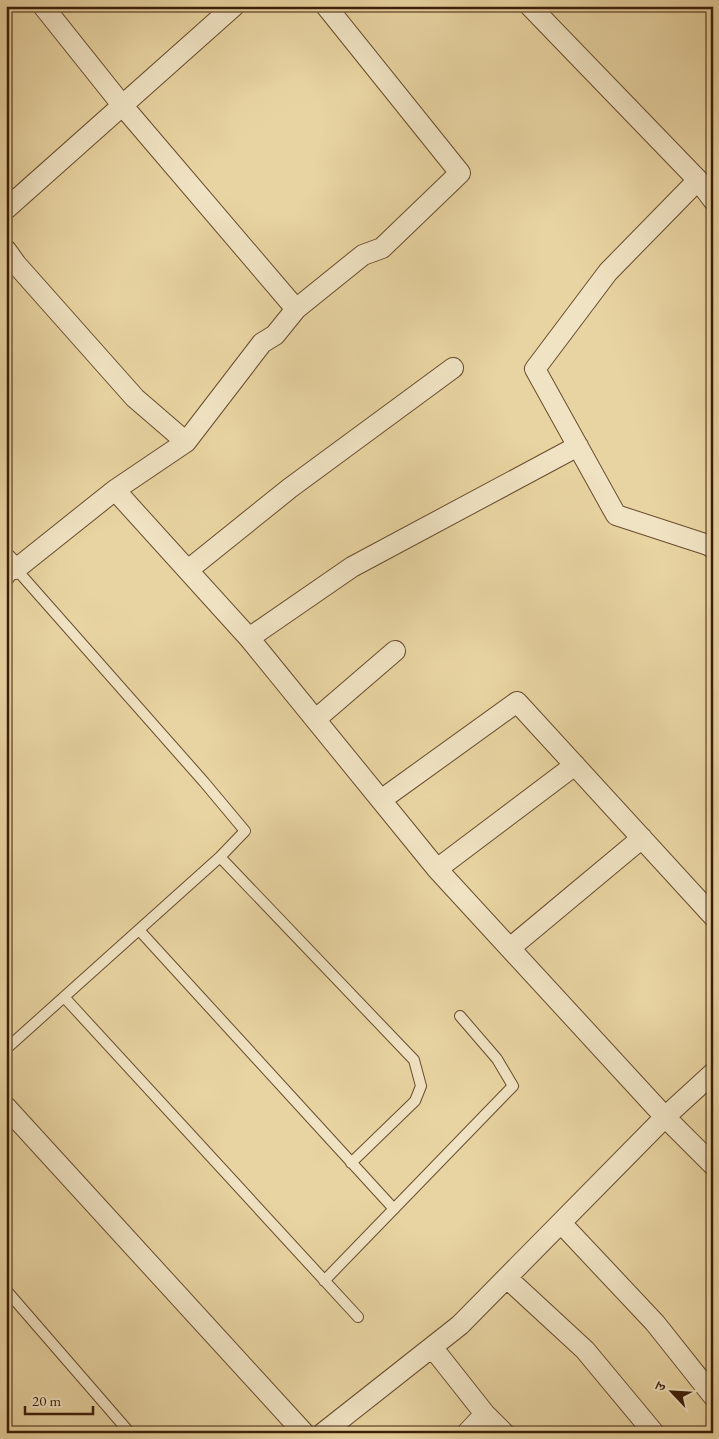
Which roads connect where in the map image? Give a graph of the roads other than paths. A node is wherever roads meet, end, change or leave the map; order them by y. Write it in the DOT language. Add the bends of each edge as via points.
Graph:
graph roads {
  1 [pos="43,6"];
  2 [pos="234,6"];
  3 [pos="326,6"];
  4 [pos="530,6"];
  5 [pos="122,105"];
  6 [pos="698,180"];
  7 [pos="713,200"];
  8 [pos="6,209"];
  9 [pos="10,262"];
  10 [pos="296,309"];
  11 [pos="453,368"];
  12 [pos="186,442"];
  13 [pos="578,446"];
  14 [pos="115,490"];
  15 [pos="713,548"];
  16 [pos="9,570"];
  17 [pos="188,570"];
  18 [pos="250,638"];
  19 [pos="395,651"];
  20 [pos="316,719"];
  21 [pos="575,765"];
  22 [pos="381,800"];
  23 [pos="642,838"];
  24 [pos="220,857"];
  25 [pos="437,868"];
  26 [pos="713,916"];
  27 [pos="139,930"];
  28 [pos="510,948"];
  29 [pos="64,996"];
  30 [pos="460,1016"];
  31 [pos="6,1049"];
  32 [pos="713,1073"];
  33 [pos="6,1107"];
  34 [pos="665,1117"];
  35 [pos="351,1163"];
  36 [pos="713,1164"];
  37 [pos="394,1209"];
  38 [pos="561,1223"];
  39 [pos="507,1278"];
  40 [pos="324,1281"];
  41 [pos="6,1290"];
  42 [pos="358,1317"];
  43 [pos="432,1347"];
  44 [pos="713,1396"];
  45 [pos="485,1414"];
  46 [pos="130,1433"];
  47 [pos="304,1433"];
  48 [pos="323,1433"];
  49 [pos="467,1433"];
  50 [pos="504,1433"];
  51 [pos="654,1433"];
  1 -- 5 [label="street"];
  2 -- 5 [label="street"];
  3 -- 10 [label="street" via="460,173 382,248 362,256"];
  4 -- 6 [label="street"];
  5 -- 8 [label="street"];
  5 -- 10 [label="street"];
  6 -- 7 [label="street"];
  6 -- 13 [label="street" via="608,272 534,368"];
  9 -- 12 [label="street" via="135,398"];
  10 -- 12 [label="street" via="276,335 262,343"];
  11 -- 17 [label="street" via="290,488"];
  12 -- 14 [label="street"];
  13 -- 15 [label="street" via="616,515"];
  13 -- 18 [label="street" via="352,567"];
  14 -- 16 [label="street"];
  14 -- 17 [label="street"];
  16 -- 24 [label="lane" via="204,782 245,832"];
  17 -- 18 [label="street"];
  18 -- 20 [label="street"];
  19 -- 20 [label="street"];
  20 -- 22 [label="street"];
  21 -- 22 [label="street" via="517,702"];
  21 -- 23 [label="street"];
  21 -- 25 [label="street"];
  22 -- 25 [label="street"];
  23 -- 26 [label="street"];
  23 -- 28 [label="street"];
  24 -- 27 [label="lane"];
  24 -- 35 [label="lane" via="414,1060 422,1086 415,1100"];
  25 -- 28 [label="street"];
  27 -- 29 [label="lane"];
  27 -- 35 [label="lane"];
  28 -- 34 [label="street"];
  29 -- 31 [label="lane"];
  29 -- 40 [label="lane"];
  30 -- 37 [label="lane" via="498,1059 513,1086"];
  32 -- 34 [label="street"];
  33 -- 47 [label="street"];
  34 -- 36 [label="street"];
  34 -- 38 [label="street"];
  35 -- 37 [label="lane"];
  37 -- 40 [label="lane"];
  38 -- 39 [label="street"];
  38 -- 44 [label="street" via="655,1323"];
  39 -- 43 [label="street" via="460,1325"];
  39 -- 51 [label="street" via="585,1350"];
  40 -- 42 [label="lane"];
  41 -- 46 [label="lane"];
  43 -- 45 [label="street"];
  43 -- 48 [label="street"];
  45 -- 49 [label="street"];
  45 -- 50 [label="street"];
}
